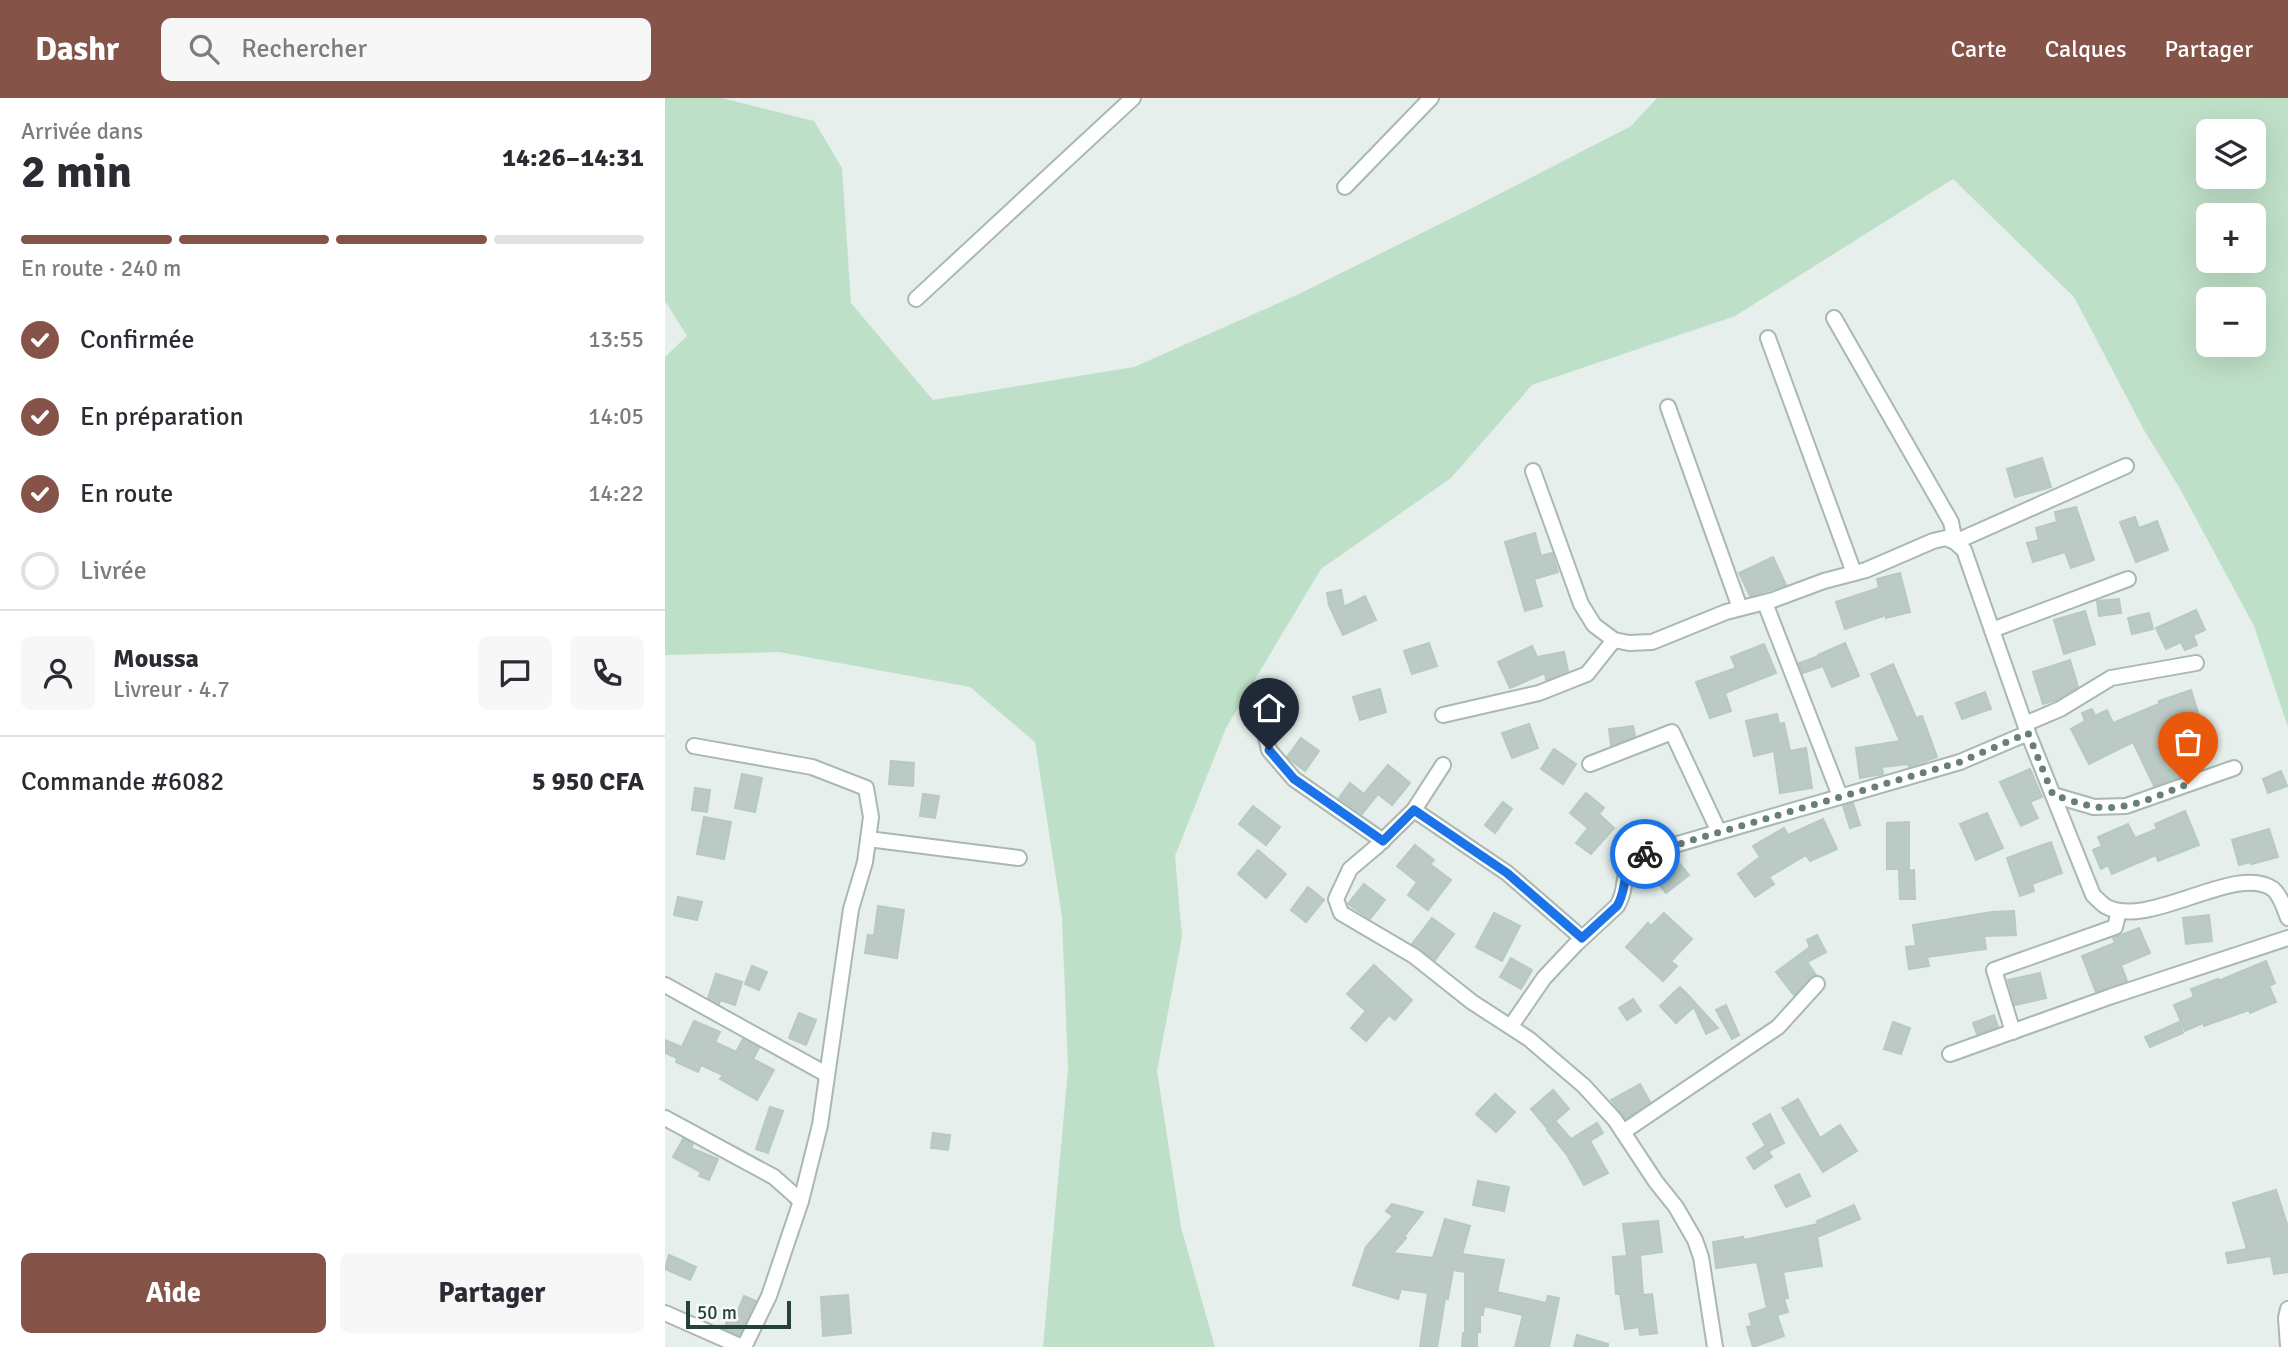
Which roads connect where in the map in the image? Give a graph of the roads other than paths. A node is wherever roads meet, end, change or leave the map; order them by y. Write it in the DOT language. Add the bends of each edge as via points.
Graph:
graph roads {
  1 [pos="1133,98"];
  2 [pos="1431,98"];
  3 [pos="1345,187"];
  4 [pos="916,299"];
  5 [pos="1834,318"];
  6 [pos="1768,338"];
  7 [pos="1668,407"];
  8 [pos="2126,466"];
  9 [pos="1533,471"];
  10 [pos="1955,542"];
  11 [pos="1854,573"];
  12 [pos="2128,579"];
  13 [pos="1765,603"];
  14 [pos="1740,608"];
  15 [pos="1992,630"];
  16 [pos="1614,640"];
  17 [pos="2196,663"];
  18 [pos="1284,705"];
  19 [pos="1443,715"];
  20 [pos="2026,729"];
  21 [pos="694,746"];
  22 [pos="1590,764"];
  23 [pos="1443,765"];
  24 [pos="2234,768"];
  25 [pos="2053,795"];
  26 [pos="1840,796"];
  27 [pos="1414,810"];
  28 [pos="1719,832"];
  29 [pos="868,839"];
  30 [pos="1383,841"];
  31 [pos="1020,858"];
  32 [pos="2119,911"];
  33 [pos="2288,918"];
  34 [pos="1582,938"];
  35 [pos="2288,938"];
  36 [pos="1817,984"];
  37 [pos="665,985"];
  38 [pos="1511,1026"];
  39 [pos="2013,1032"];
  40 [pos="1950,1054"];
  41 [pos="826,1073"];
  42 [pos="665,1118"];
  43 [pos="1623,1132"];
  44 [pos="801,1201"];
  45 [pos="2288,1309"];
  46 [pos="665,1313"];
  47 [pos="2288,1346"];
  48 [pos="743,1347"];
  49 [pos="1715,1347"];
  1 -- 4 [label="street"];
  2 -- 3 [label="street"];
  5 -- 10 [label="street" via="1951,522"];
  6 -- 11 [label="street"];
  7 -- 14 [label="street"];
  8 -- 10 [label="street"];
  9 -- 16 [label="street" via="1581,604 1594,625"];
  10 -- 11 [label="street" via="1946,538 1933,541"];
  10 -- 15 [label="street" via="1964,550"];
  11 -- 13 [label="street"];
  12 -- 15 [label="street"];
  13 -- 14 [label="street"];
  13 -- 26 [label="street"];
  14 -- 16 [label="street" via="1652,642"];
  15 -- 20 [label="street"];
  16 -- 19 [label="street" via="1587,674 1539,693"];
  17 -- 20 [label="street" via="2111,678"];
  18 -- 30 [label="street" via="1265,733 1269,750 1294,779"];
  20 -- 25 [label="street"];
  20 -- 26 [label="street" via="1960,762"];
  21 -- 29 [label="street" via="812,767 866,788 871,817"];
  22 -- 28 [label="street" via="1672,732"];
  23 -- 27 [label="street"];
  24 -- 25 [label="street" via="2126,806 2094,807"];
  25 -- 32 [label="street" via="2093,895"];
  26 -- 28 [label="street"];
  27 -- 30 [label="street"];
  27 -- 34 [label="street" via="1507,873"];
  28 -- 34 [label="street" via="1640,855 1626,869 1617,906"];
  29 -- 31 [label="street"];
  29 -- 41 [label="street" via="851,909"];
  30 -- 38 [label="street" via="1350,869 1336,899 1341,913 1414,956"];
  32 -- 33 [label="street" via="2140,912 2255,882 2272,889"];
  32 -- 39 [label="street" via="2115,927 1994,970"];
  34 -- 38 [label="street" via="1545,978"];
  35 -- 39 [label="street"];
  36 -- 43 [label="street" via="1778,1027"];
  37 -- 41 [label="street"];
  38 -- 43 [label="street" via="1584,1086"];
  39 -- 40 [label="street"];
  41 -- 44 [label="street" via="820,1125"];
  42 -- 44 [label="street" via="774,1177"];
  43 -- 49 [label="street" via="1695,1240"];
  44 -- 48 [label="street" via="769,1296"];
  45 -- 47 [label="street"];
  46 -- 48 [label="street"];
}
